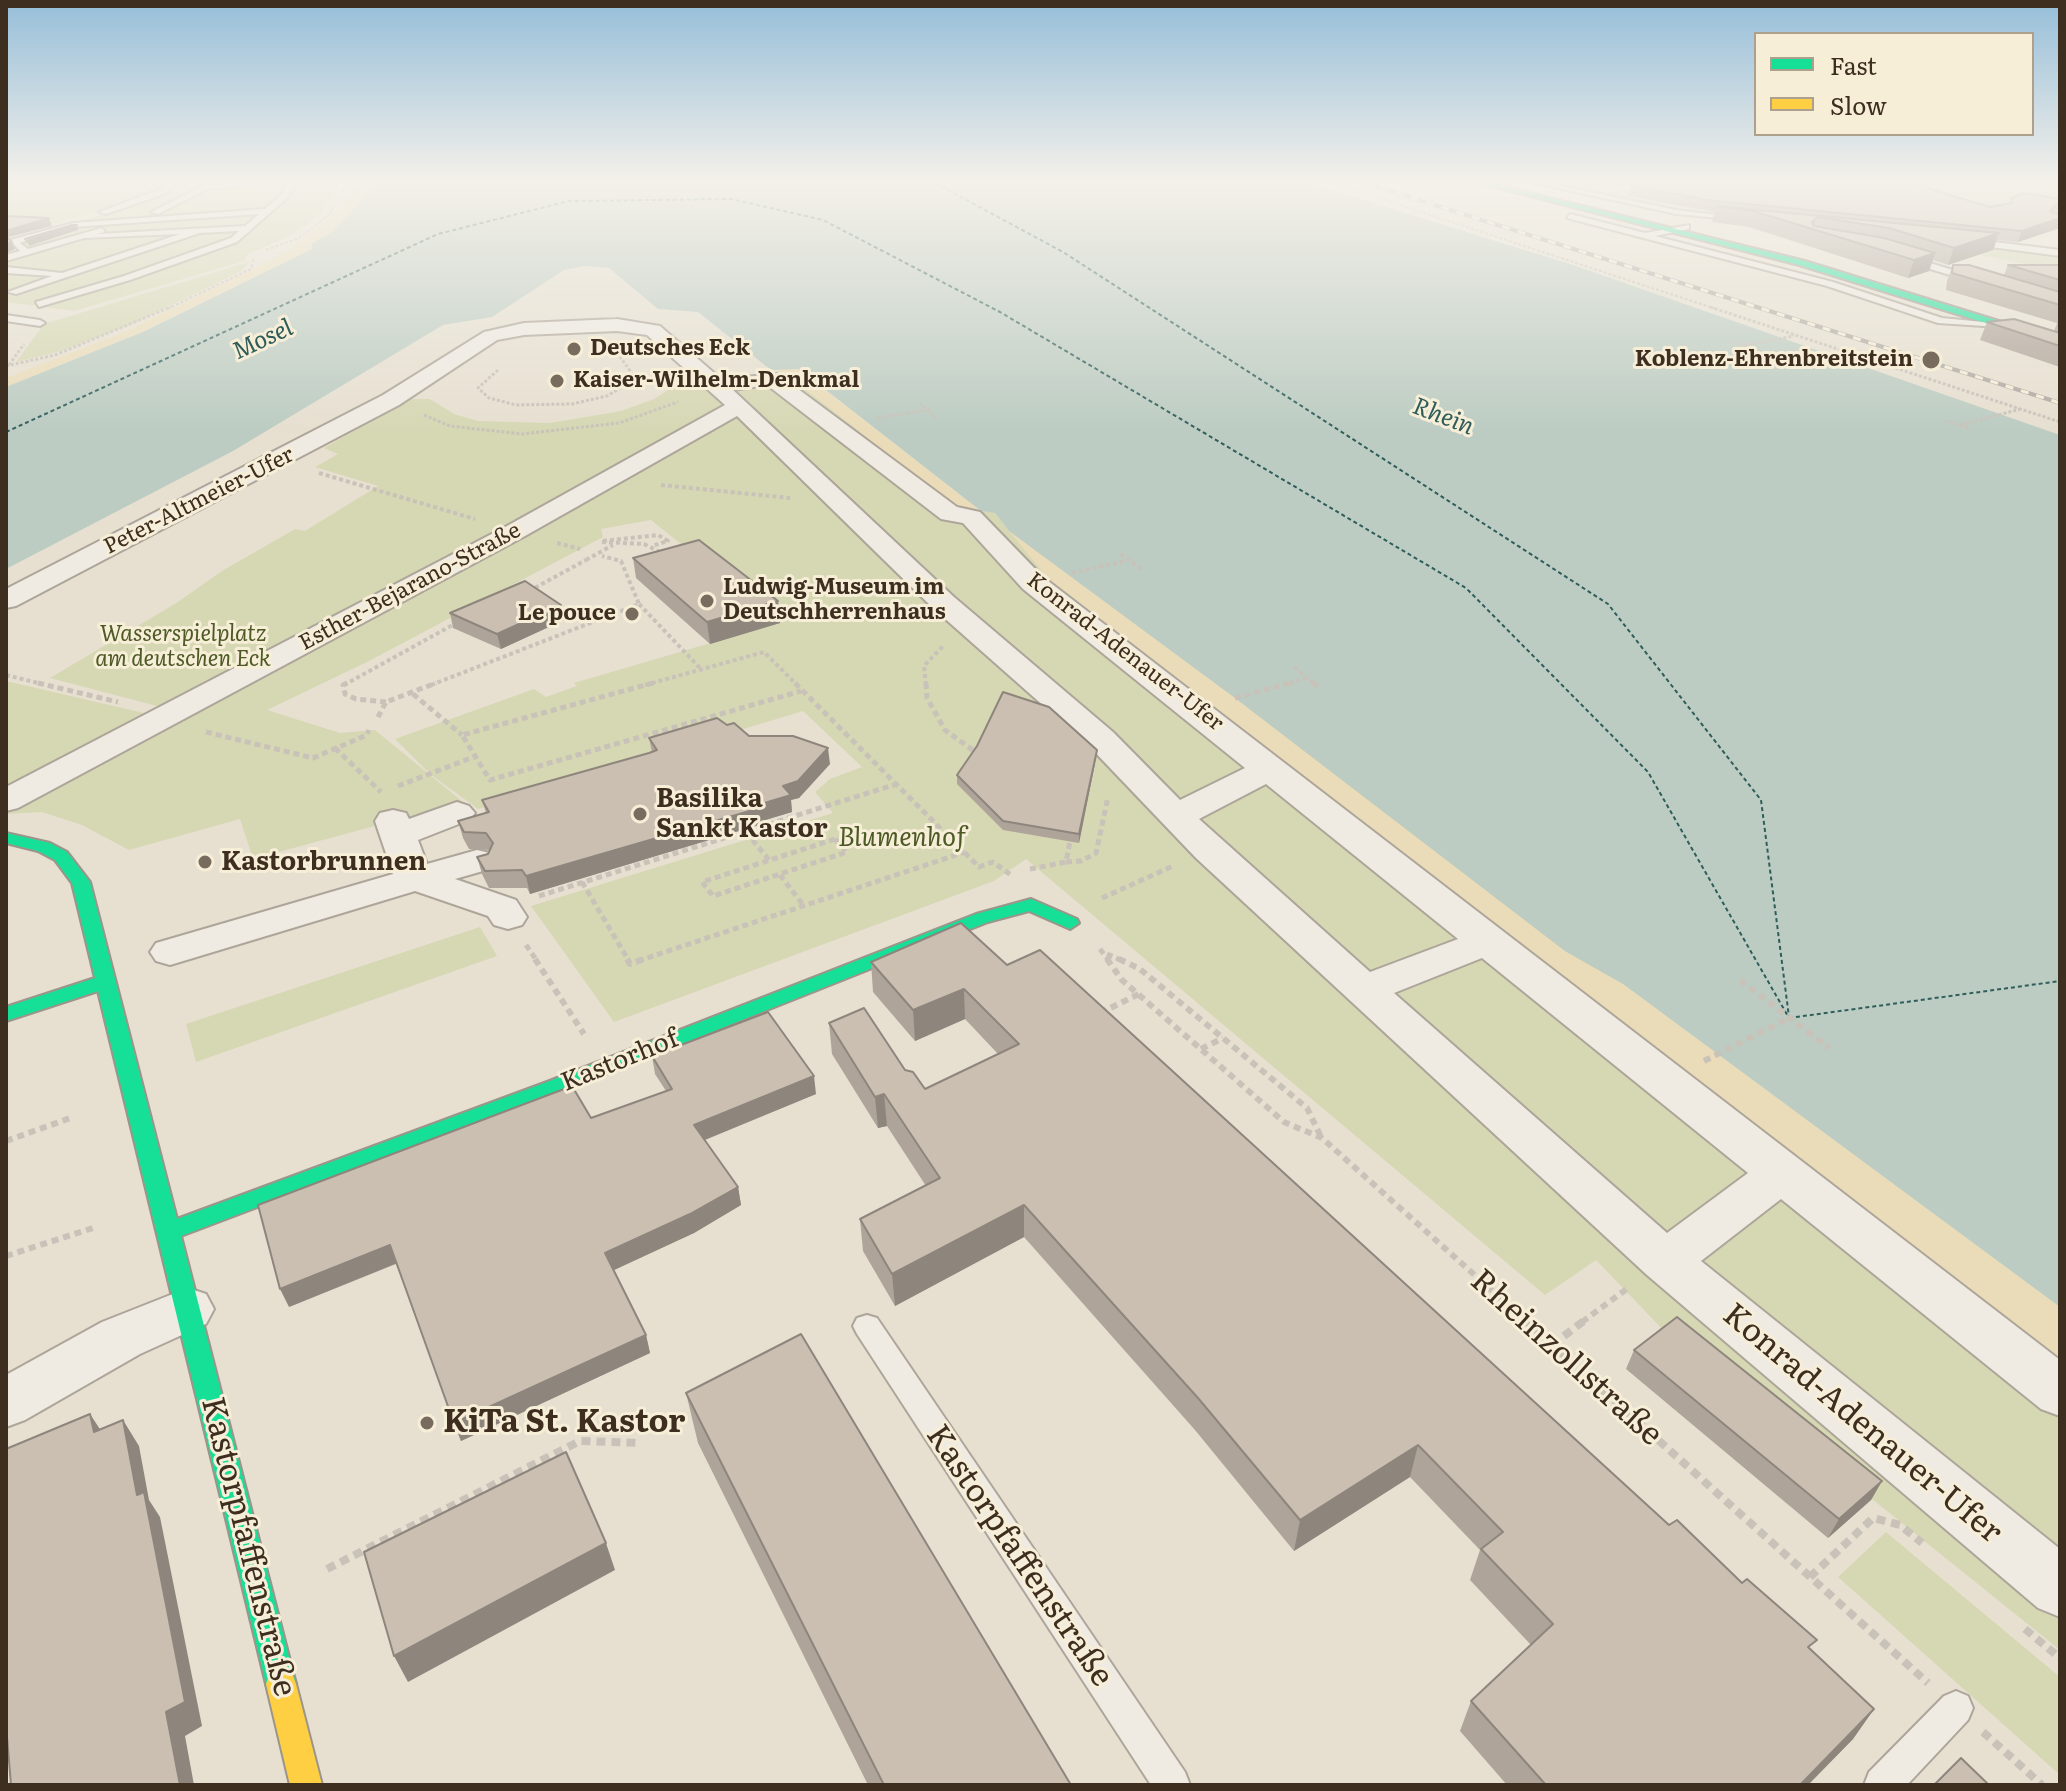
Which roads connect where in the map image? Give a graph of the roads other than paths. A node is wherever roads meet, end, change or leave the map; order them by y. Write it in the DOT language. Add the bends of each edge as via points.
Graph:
graph roads {
  1 [pos="96,267"];
  2 [pos="159,267"];
  3 [pos="1757,267"];
  4 [pos="1815,267"];
  5 [pos="1834,267"];
  6 [pos="1934,267"];
  7 [pos="10,270"];
  8 [pos="1743,271"];
  9 [pos="72,275"];
  10 [pos="127,278"];
  11 [pos="1985,282"];
  12 [pos="13,292"];
  13 [pos="1864,296"];
  14 [pos="39,304"];
  15 [pos="6,318"];
  16 [pos="40,323"];
  17 [pos="2001,324"];
  18 [pos="2060,334"];
  19 [pos="457,340"];
  20 [pos="482,341"];
  21 [pos="2060,343"];
  22 [pos="726,394"];
  23 [pos="828,424"];
  24 [pos="767,434"];
  25 [pos="608,480"];
  26 [pos="6,600"];
  27 [pos="1271,768"];
  28 [pos="6,801"];
  29 [pos="457,813"];
  30 [pos="1192,833"];
  31 [pos="6,838"];
  32 [pos="477,861"];
  33 [pos="413,878"];
  34 [pos="505,912"];
  35 [pos="1065,920"];
  36 [pos="1489,941"];
  37 [pos="170,952"];
  38 [pos="107,981"];
  39 [pos="1363,990"];
  40 [pos="6,1014"];
  41 [pos="1783,1172"];
  42 [pos="167,1232"];
  43 [pos="1649,1272"];
  44 [pos="188,1309"];
  45 [pos="867,1326"];
  46 [pos="2060,1392"];
  47 [pos="6,1403"];
  48 [pos="2060,1587"];
  49 [pos="1956,1708"];
  50 [pos="306,1785"];
  51 [pos="1172,1785"];
  52 [pos="1882,1785"];
  1 -- 9 [label="lane"];
  2 -- 10 [label="lane"];
  3 -- 13 [label="lane"];
  4 -- 17 [label="main road"];
  5 -- 18 [label="main road"];
  6 -- 11 [label="lane"];
  7 -- 9 [label="lane"];
  8 -- 13 [label="lane" via="1818,292"];
  9 -- 10 [label="lane"];
  9 -- 12 [label="lane"];
  10 -- 14 [label="lane"];
  13 -- 17 [label="lane" via="1941,321"];
  15 -- 16 [label="lane"];
  17 -- 21 [label="main road"];
  19 -- 20 [label="street"];
  20 -- 22 [label="street" via="524,329 663,329"];
  20 -- 26 [label="street, Peter-Altmeier-Ufer" via="391,400"];
  22 -- 23 [label="street, Konrad-Adenauer-Ufer" via="771,378"];
  22 -- 24 [label="street, Konrad-Adenauer-Ufer"];
  22 -- 25 [label="street, Konrad-Adenauer-Ufer"];
  23 -- 24 [label="street"];
  23 -- 27 [label="street, Konrad-Adenauer-Ufer" via="950,514 971,517 1033,583"];
  24 -- 30 [label="street, Konrad-Adenauer-Ufer" via="966,623 1122,760"];
  25 -- 28 [label="street, Esther-Bejarano-Straße"];
  27 -- 30 [label="street"];
  27 -- 36 [label="street, Konrad-Adenauer-Ufer"];
  29 -- 33 [label="street" via="396,828"];
  30 -- 39 [label="street, Konrad-Adenauer-Ufer"];
  31 -- 38 [label="main road" via="44,847 73,868"];
  32 -- 33 [label="street"];
  33 -- 34 [label="street"];
  33 -- 37 [label="street"];
  35 -- 42 [label="main road, Kastorhof" via="1031,905 996,913"];
  36 -- 39 [label="street"];
  36 -- 41 [label="street, Konrad-Adenauer-Ufer"];
  38 -- 40 [label="main road"];
  38 -- 42 [label="main road"];
  39 -- 43 [label="street, Konrad-Adenauer-Ufer"];
  41 -- 43 [label="street"];
  41 -- 46 [label="street, Konrad-Adenauer-Ufer"];
  42 -- 44 [label="main road"];
  43 -- 48 [label="street, Konrad-Adenauer-Ufer"];
  44 -- 47 [label="street" via="121,1338"];
  44 -- 50 [label="main road, Kastorpfaffenstraße"];
  45 -- 51 [label="lane, Kastorpfaffenstraße"];
  49 -- 52 [label="lane"];
}
